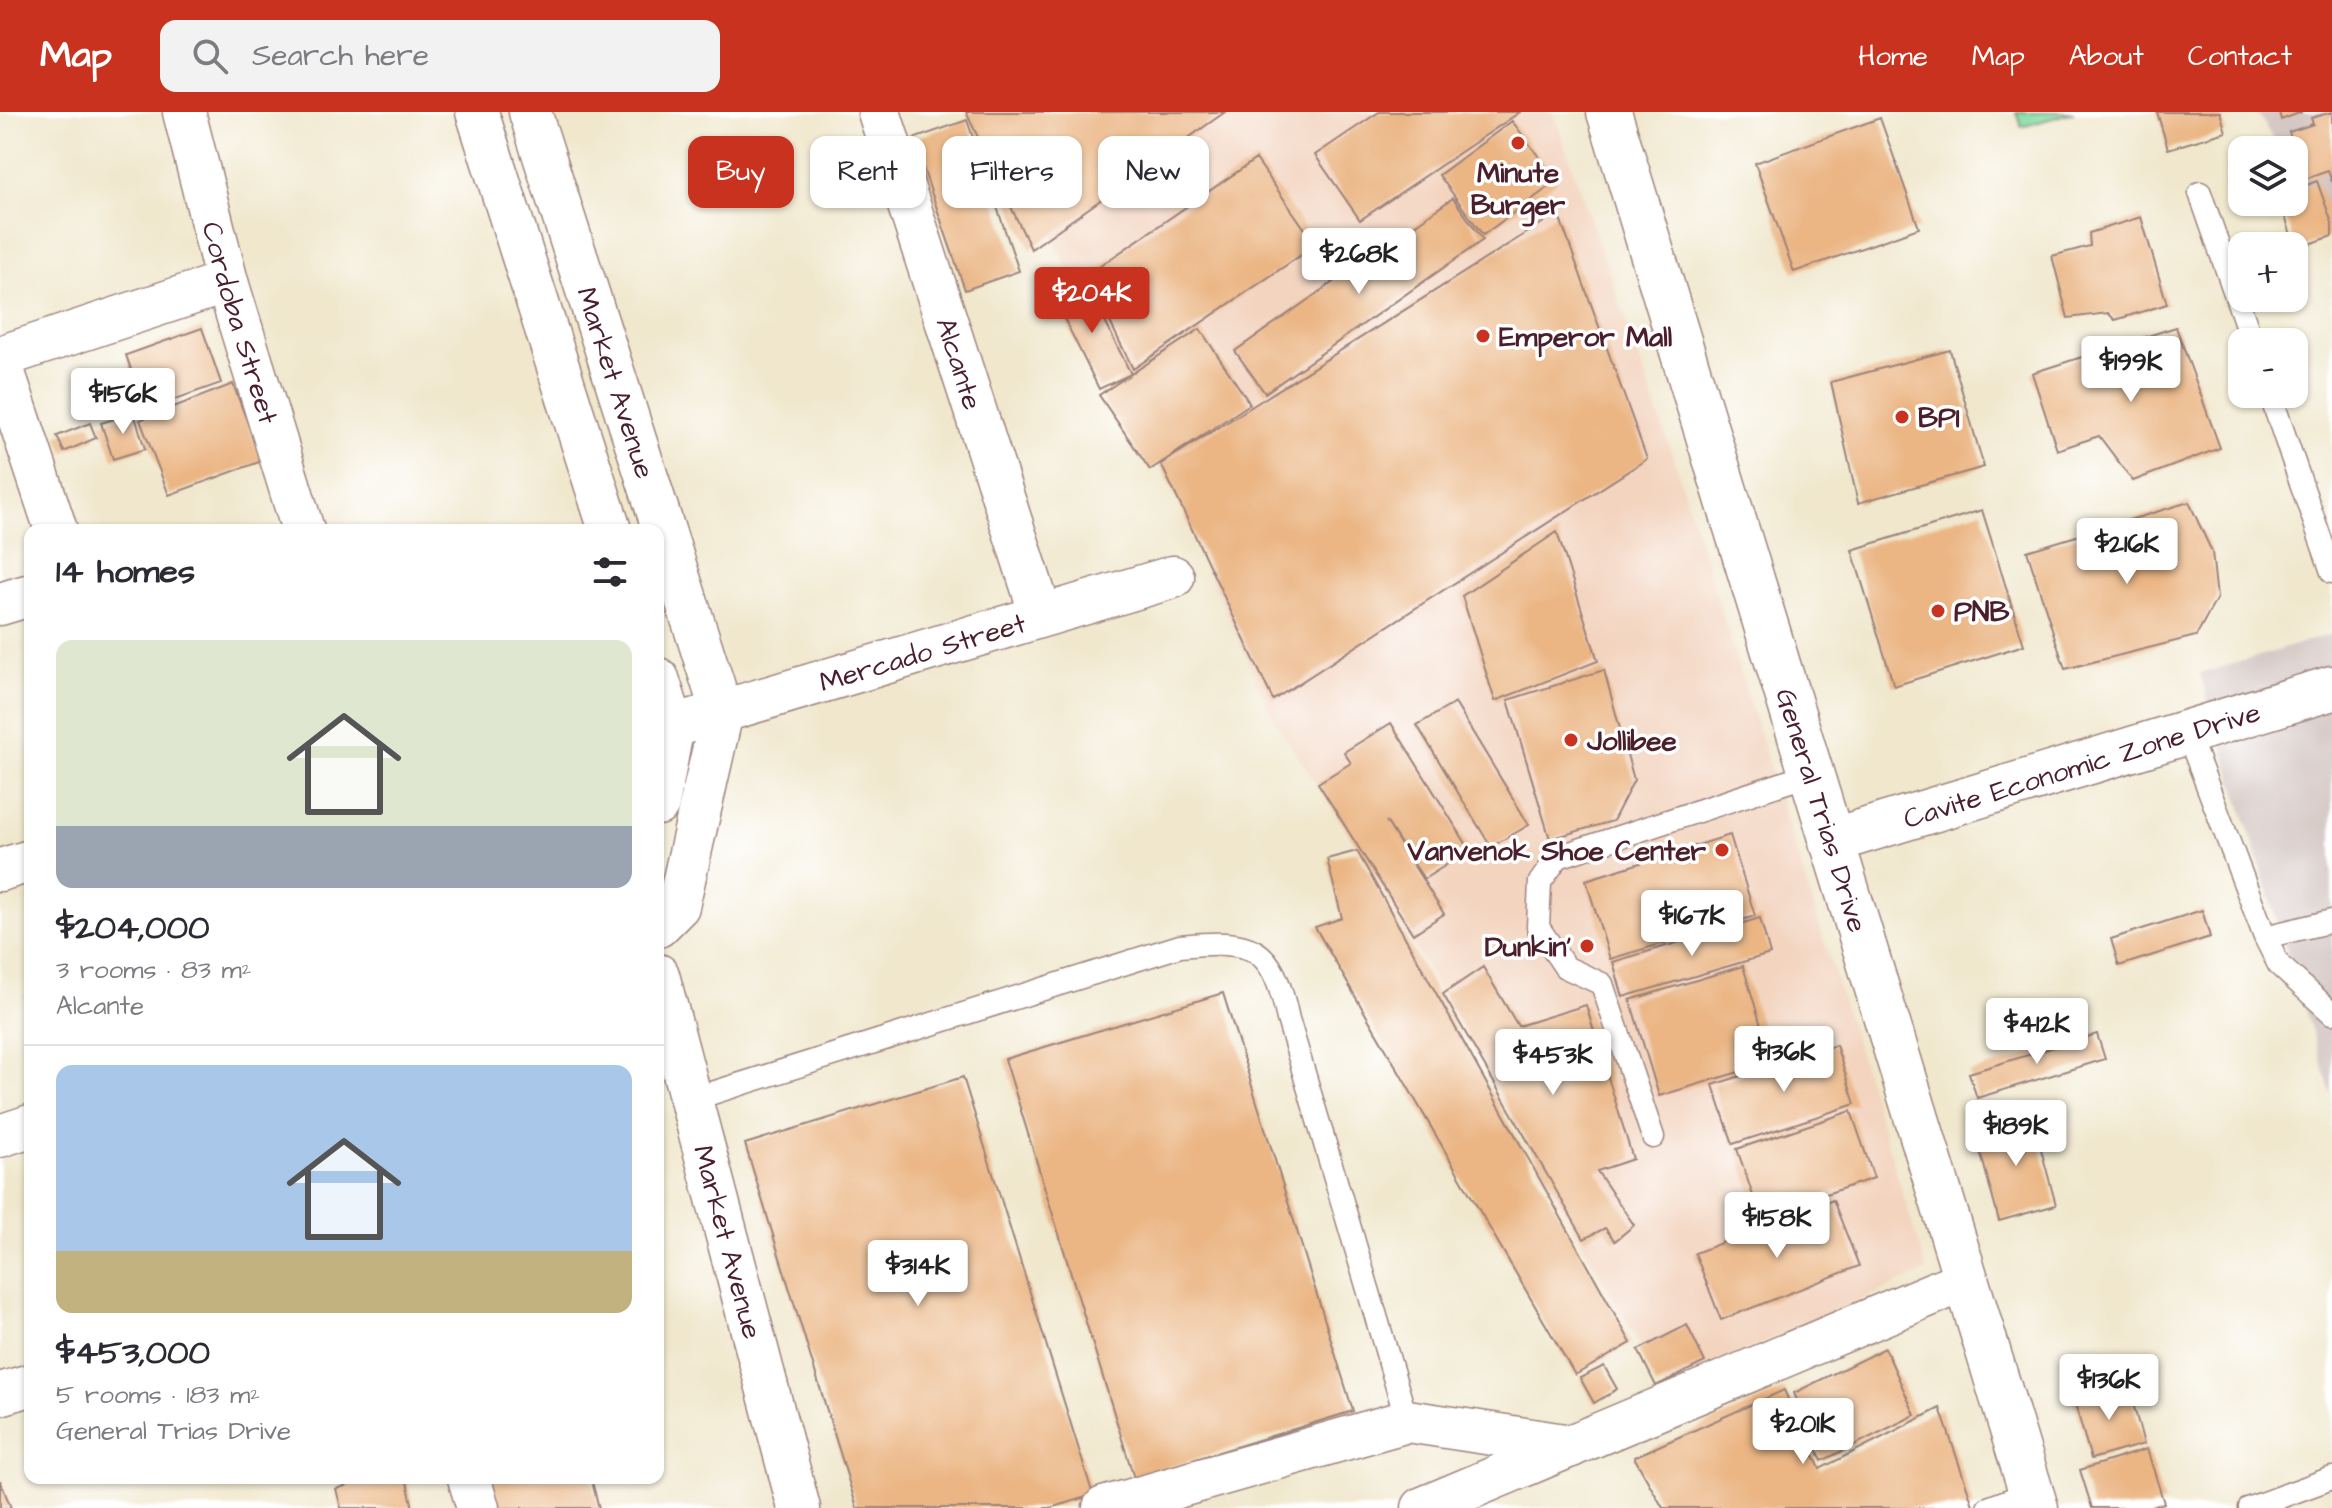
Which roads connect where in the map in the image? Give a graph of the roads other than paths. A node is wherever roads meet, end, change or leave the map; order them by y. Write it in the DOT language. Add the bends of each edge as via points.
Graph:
graph roads {
  1 [pos="184,112"];
  2 [pos="477,112"];
  3 [pos="530,112"];
  4 [pos="879,112"];
  5 [pos="1609,112"];
  6 [pos="2200,193"];
  7 [pos="227,282"];
  8 [pos="2247,328"];
  9 [pos="0,359"];
  10 [pos="2275,408"];
  11 [pos="54,524"];
  12 [pos="301,524"];
  13 [pos="608,524"];
  14 [pos="662,524"];
  15 [pos="664,531"];
  16 [pos="2332,572"];
  17 [pos="1173,577"];
  18 [pos="24,597"];
  19 [pos="0,604"];
  20 [pos="1041,615"];
  21 [pos="2332,688"];
  22 [pos="664,698"];
  23 [pos="722,712"];
  24 [pos="673,726"];
  25 [pos="2187,732"];
  26 [pos="664,773"];
  27 [pos="1811,774"];
  28 [pos="1831,841"];
  29 [pos="24,863"];
  30 [pos="0,870"];
  31 [pos="664,920"];
  32 [pos="2332,921"];
  33 [pos="2265,937"];
  34 [pos="664,998"];
  35 [pos="2332,1013"];
  36 [pos="690,1100"];
  37 [pos="24,1128"];
  38 [pos="0,1136"];
  39 [pos="1653,1137"];
  40 [pos="1965,1280"];
  41 [pos="24,1387"];
  42 [pos="0,1394"];
  43 [pos="1407,1421"];
  44 [pos="1571,1446"];
  45 [pos="2332,1478"];
  46 [pos="471,1484"];
  47 [pos="2034,1500"];
  48 [pos="478,1508"];
  49 [pos="799,1508"];
  50 [pos="1104,1508"];
  51 [pos="1423,1508"];
  52 [pos="1988,1508"];
  53 [pos="2250,1508"];
  1 -- 7 [label="street, Cordoba Street"];
  2 -- 13 [label="street, Market Avenue"];
  3 -- 14 [label="street, Market Avenue"];
  4 -- 20 [label="street, Alcante"];
  5 -- 27 [label="main road, General Trias Drive"];
  6 -- 8 [label="lane"];
  7 -- 9 [label="street"];
  7 -- 12 [label="street, Cordoba Street"];
  9 -- 11 [label="street"];
  10 -- 16 [label="lane"];
  15 -- 23 [label="street, Market Avenue"];
  17 -- 20 [label="street, Mercado Street"];
  18 -- 19 [label="street"];
  20 -- 23 [label="street, Mercado Street"];
  21 -- 25 [label="main road, Cavite Economic Zone Drive"];
  22 -- 24 [label="street"];
  23 -- 24 [label="street, Mercado Street"];
  23 -- 31 [label="street" via="678,906"];
  24 -- 26 [label="street"];
  25 -- 28 [label="main road, Cavite Economic Zone Drive"];
  25 -- 33 [label="lane"];
  27 -- 28 [label="main road, General Trias Drive"];
  27 -- 39 [label="lane" via="1558,857 1540,882 1538,927 1565,967 1602,984"];
  28 -- 40 [label="main road, General Trias Drive"];
  29 -- 30 [label="street"];
  32 -- 33 [label="lane"];
  33 -- 35 [label="lane" via="2279,965"];
  34 -- 36 [label="street, Market Avenue"];
  36 -- 43 [label="lane" via="1180,946 1234,943 1259,952 1280,980"];
  36 -- 49 [label="street, Market Avenue"];
  37 -- 38 [label="street"];
  40 -- 44 [label="street"];
  40 -- 47 [label="main road, General Trias Drive"];
  41 -- 42 [label="street"];
  43 -- 44 [label="street"];
  43 -- 50 [label="street"];
  44 -- 51 [label="street"];
  45 -- 53 [label="lane"];
  46 -- 48 [label="street"];
  47 -- 52 [label="lane"];
}
